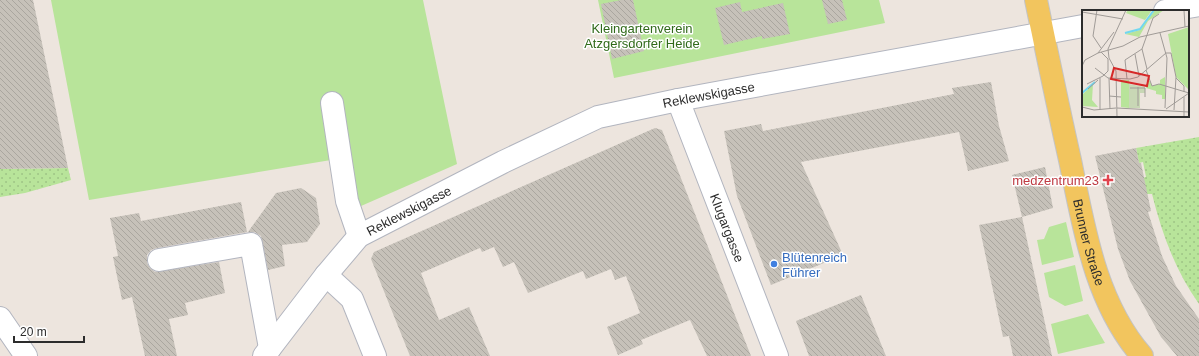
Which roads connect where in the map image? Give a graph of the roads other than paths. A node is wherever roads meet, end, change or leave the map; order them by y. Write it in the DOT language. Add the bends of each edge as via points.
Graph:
graph roads {
  1 [pos="1036,0"];
  2 [pos="1199,5"];
  3 [pos="1171,10"];
  4 [pos="1082,26"];
  5 [pos="1043,33"];
  6 [pos="678,100"];
  7 [pos="332,103"];
  8 [pos="359,236"];
  9 [pos="159,260"];
  10 [pos="326,275"];
  11 [pos="0,318"];
  12 [pos="267,352"];
  13 [pos="26,356"];
  14 [pos="375,356"];
  15 [pos="776,356"];
  16 [pos="1142,356"];
  1 -- 5 [label="main road, Brunner Straße"];
  2 -- 3 [label="street"];
  4 -- 5 [label="street, Reklewskigasse"];
  5 -- 6 [label="street, Reklewskigasse"];
  5 -- 16 [label="main road, Brunner Straße" via="1088,245 1117,322"];
  6 -- 8 [label="street, Reklewskigasse" via="598,117 503,162"];
  6 -- 15 [label="street, Klugargasse"];
  7 -- 8 [label="street, Reklewskigasse" via="348,201"];
  8 -- 10 [label="street, Reklewskigasse"];
  9 -- 12 [label="street, Reklewskigasse" via="251,244"];
  10 -- 12 [label="street, Reklewskigasse"];
  10 -- 14 [label="street" via="352,299"];
  11 -- 13 [label="street"];
}
